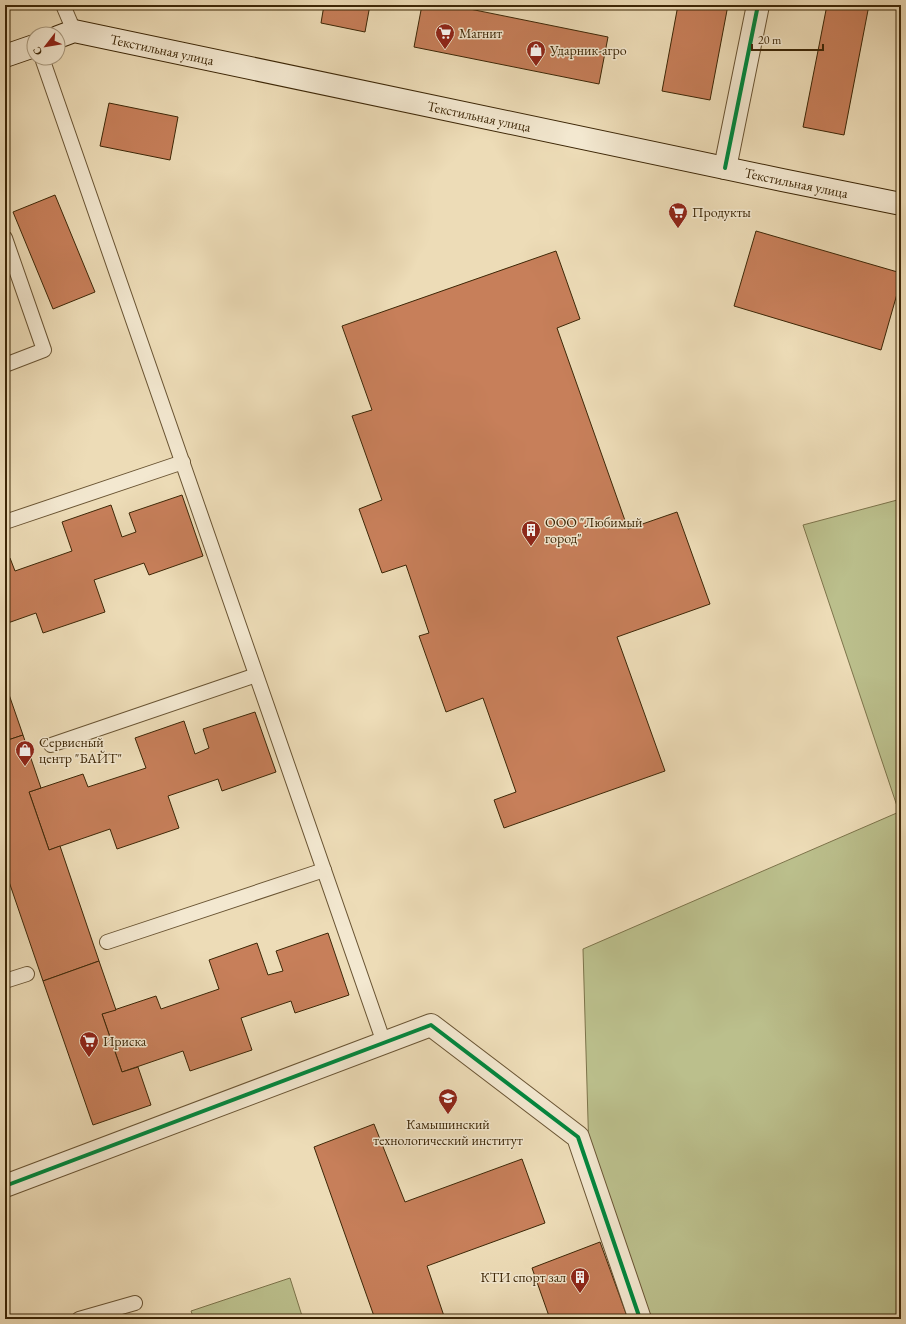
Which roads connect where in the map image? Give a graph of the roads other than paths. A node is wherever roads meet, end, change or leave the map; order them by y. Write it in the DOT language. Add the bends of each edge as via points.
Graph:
graph roads {
  1 [pos="63,5"];
  2 [pos="758,5"];
  3 [pos="65,26"];
  4 [pos="66,34"];
  5 [pos="26,49"];
  6 [pos="5,56"];
  7 [pos="45,66"];
  8 [pos="725,168"];
  9 [pos="901,204"];
  10 [pos="5,238"];
  11 [pos="5,365"];
  12 [pos="183,462"];
  13 [pos="5,522"];
  14 [pos="256,675"];
  15 [pos="50,745"];
  16 [pos="324,870"];
  17 [pos="107,942"];
  18 [pos="27,974"];
  19 [pos="5,981"];
  20 [pos="384,1043"];
  21 [pos="5,1186"];
  22 [pos="135,1302"];
  23 [pos="79,1319"];
  24 [pos="640,1319"];
  1 -- 3 [label="lane"];
  2 -- 8 [label="street"];
  4 -- 8 [label="street, Текстильная улица"];
  5 -- 6 [label="street"];
  7 -- 12 [label="lane"];
  8 -- 9 [label="street, Текстильная улица"];
  10 -- 11 [label="lane" via="44,350"];
  12 -- 13 [label="lane"];
  12 -- 14 [label="lane"];
  14 -- 15 [label="lane"];
  14 -- 16 [label="lane"];
  16 -- 17 [label="lane"];
  16 -- 20 [label="lane"];
  18 -- 19 [label="lane"];
  20 -- 21 [label="street"];
  20 -- 24 [label="street" via="431,1025 578,1137"];
  22 -- 23 [label="lane"];
}
